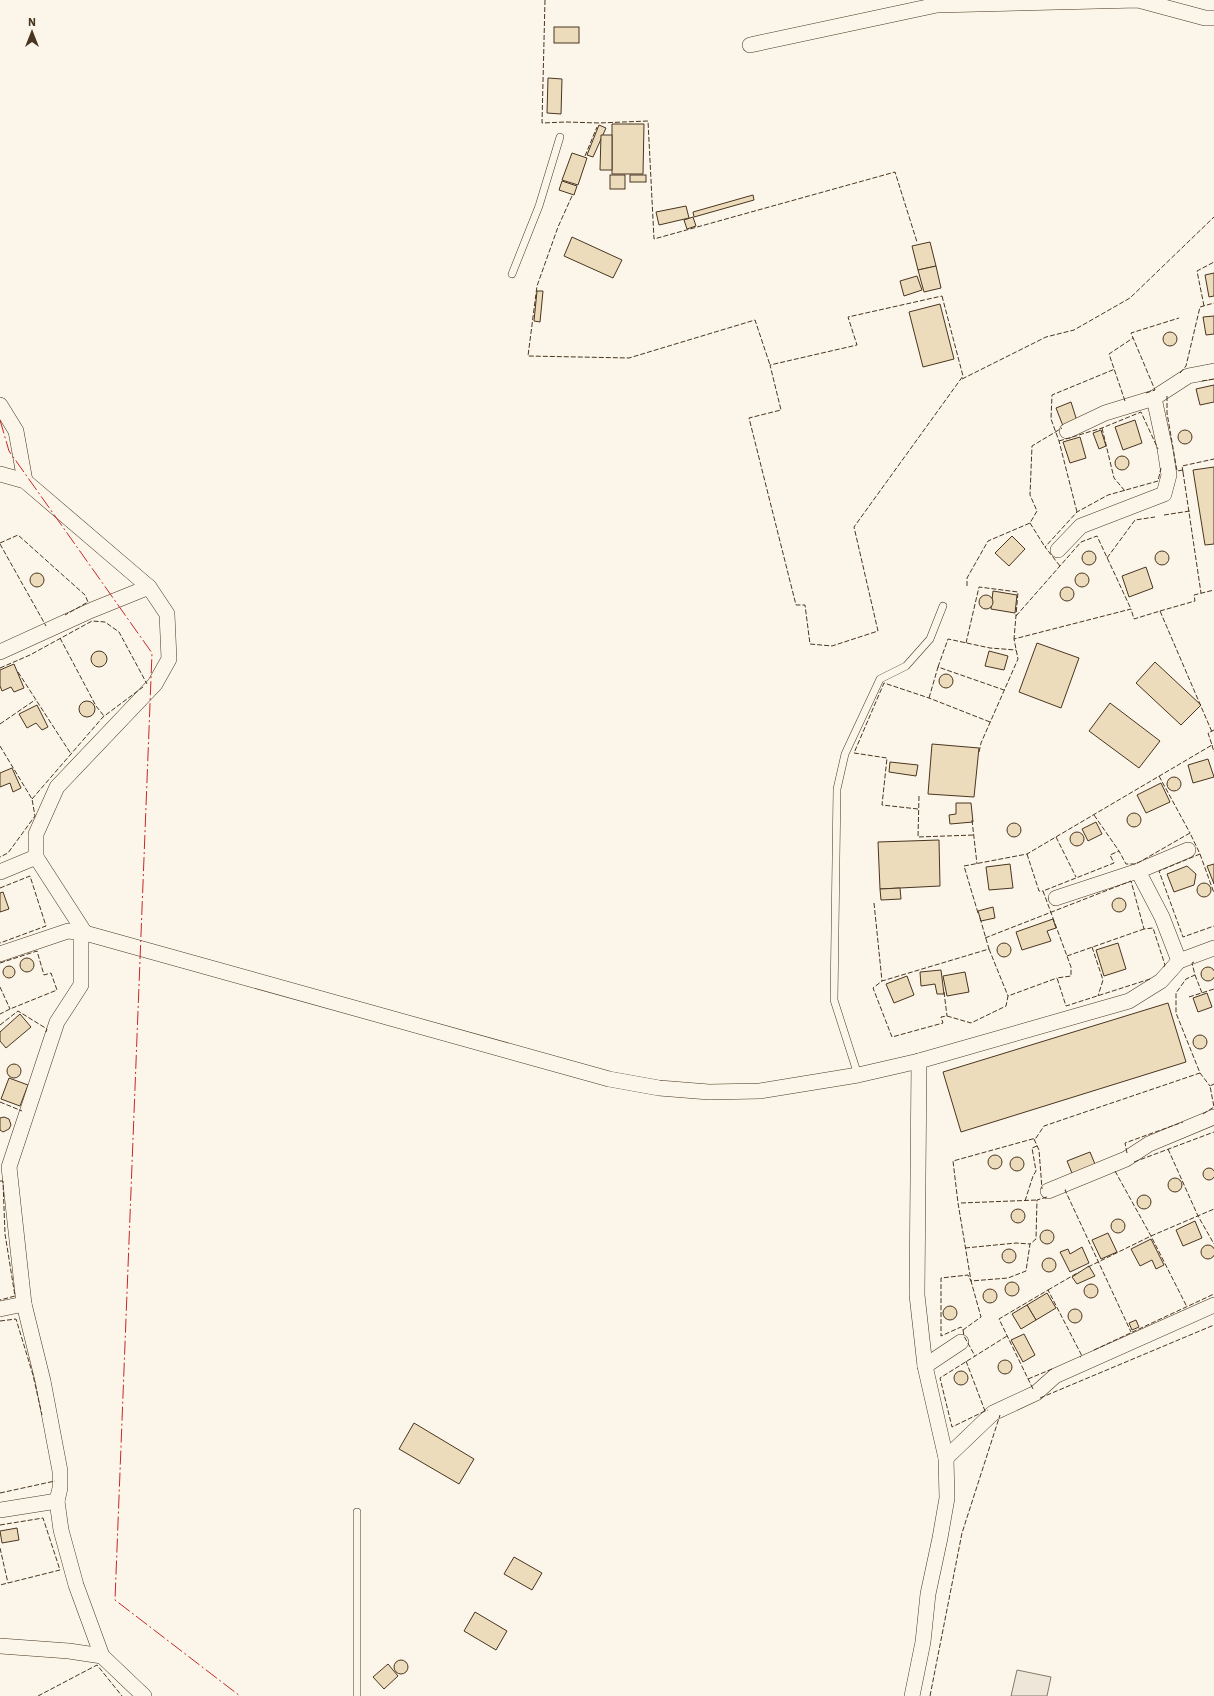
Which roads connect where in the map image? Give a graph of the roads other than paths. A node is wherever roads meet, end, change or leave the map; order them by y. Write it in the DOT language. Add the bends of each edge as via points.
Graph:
graph roads {
  1 [pos="1214,18"];
  2 [pos="750,45"];
  3 [pos="560,137"];
  4 [pos="512,274"];
  5 [pos="1214,371"];
  6 [pos="1154,398"];
  7 [pos="0,405"];
  8 [pos="1067,431"];
  9 [pos="0,474"];
  10 [pos="25,481"];
  11 [pos="1058,550"];
  12 [pos="149,587"];
  13 [pos="943,606"];
  14 [pos="0,652"];
  15 [pos="1188,850"];
  16 [pos="36,857"];
  17 [pos="1138,871"];
  18 [pos="0,872"];
  19 [pos="1056,898"];
  20 [pos="84,933"];
  21 [pos="1214,948"];
  22 [pos="0,954"];
  23 [pos="1179,961"];
  24 [pos="919,1061"];
  25 [pos="858,1075"];
  26 [pos="1214,1117"];
  27 [pos="5,1168"];
  28 [pos="1048,1191"];
  29 [pos="24,1304"];
  30 [pos="1214,1305"];
  31 [pos="0,1309"];
  32 [pos="961,1342"];
  33 [pos="925,1366"];
  34 [pos="946,1458"];
  35 [pos="57,1501"];
  36 [pos="0,1510"];
  37 [pos="357,1512"];
  38 [pos="0,1646"];
  39 [pos="102,1656"];
  40 [pos="144,1696"];
  41 [pos="357,1696"];
  42 [pos="912,1696"];
  1 -- 2 [label="street" via="1205,18 1138,0 937,5"];
  3 -- 4 [label="lane" via="538,206"];
  5 -- 6 [label="street" via="1188,376"];
  6 -- 8 [label="street" via="1105,413"];
  6 -- 11 [label="street" via="1168,475 1164,494 1080,526"];
  7 -- 10 [label="street" via="16,431"];
  9 -- 10 [label="street"];
  10 -- 12 [label="street"];
  12 -- 14 [label="street"];
  12 -- 16 [label="street" via="167,614 169,659 156,684 57,788 36,834"];
  13 -- 25 [label="lane" via="930,639 906,666 880,679 845,754 837,789 834,1000"];
  15 -- 17 [label="street"];
  16 -- 18 [label="street"];
  16 -- 20 [label="street"];
  17 -- 19 [label="street"];
  17 -- 23 [label="street" via="1162,917"];
  20 -- 22 [label="street" via="68,931"];
  20 -- 25 [label="street" via="609,1079 644,1086 709,1092 760,1091"];
  20 -- 27 [label="street" via="81,940 81,985 57,1022"];
  21 -- 23 [label="street"];
  23 -- 24 [label="street" via="1160,981 1129,1001"];
  24 -- 25 [label="street"];
  24 -- 33 [label="street" via="917,1294"];
  26 -- 28 [label="street" via="1149,1144 1126,1159"];
  27 -- 29 [label="street"];
  29 -- 31 [label="street"];
  29 -- 35 [label="street" via="43,1381 60,1471"];
  30 -- 34 [label="street" via="1055,1376 1036,1392 993,1413"];
  32 -- 33 [label="street"];
  33 -- 34 [label="street"];
  34 -- 42 [label="street" via="947,1498"];
  35 -- 36 [label="street"];
  35 -- 39 [label="street" via="61,1530 76,1585"];
  37 -- 41 [label="lane"];
  38 -- 39 [label="street"];
  39 -- 40 [label="street"];
}
